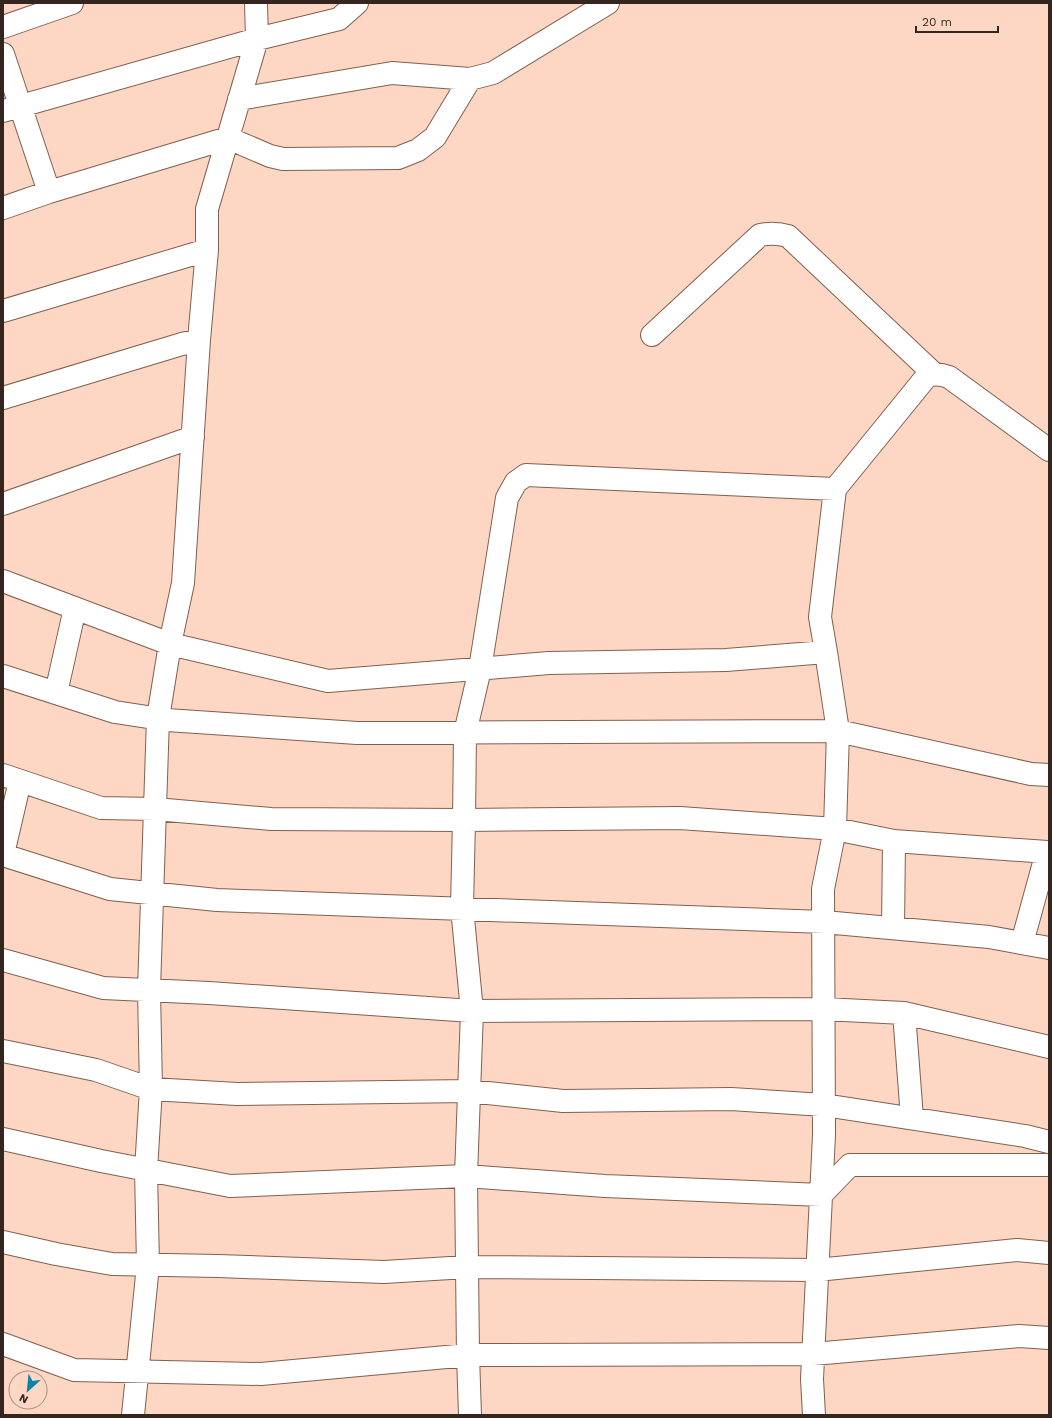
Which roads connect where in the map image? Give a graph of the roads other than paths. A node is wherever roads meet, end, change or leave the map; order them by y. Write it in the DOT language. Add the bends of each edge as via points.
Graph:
graph roads {
  1 [pos="72,3"];
  2 [pos="256,3"];
  3 [pos="358,3"];
  4 [pos="608,3"];
  5 [pos="3,27"];
  6 [pos="257,39"];
  7 [pos="3,54"];
  8 [pos="470,79"];
  9 [pos="239,99"];
  10 [pos="12,109"];
  11 [pos="228,138"];
  12 [pos="49,192"];
  13 [pos="3,208"];
  14 [pos="207,250"];
  15 [pos="3,311"];
  16 [pos="652,335"];
  17 [pos="199,340"];
  18 [pos="933,373"];
  19 [pos="3,398"];
  20 [pos="192,437"];
  21 [pos="1049,450"];
  22 [pos="835,489"];
  23 [pos="3,504"];
  24 [pos="3,581"];
  25 [pos="75,608"];
  26 [pos="170,644"];
  27 [pos="826,652"];
  28 [pos="480,670"];
  29 [pos="3,676"];
  30 [pos="56,693"];
  31 [pos="158,718"];
  32 [pos="838,731"];
  33 [pos="465,733"];
  34 [pos="1049,775"];
  35 [pos="12,778"];
  36 [pos="155,809"];
  37 [pos="464,820"];
  38 [pos="835,829"];
  39 [pos="894,841"];
  40 [pos="1048,852"];
  41 [pos="3,855"];
  42 [pos="153,893"];
  43 [pos="462,908"];
  44 [pos="824,922"];
  45 [pos="893,927"];
  46 [pos="1022,943"];
  47 [pos="1049,948"];
  48 [pos="3,960"];
  49 [pos="149,990"];
  50 [pos="824,1009"];
  51 [pos="472,1011"];
  52 [pos="904,1014"];
  53 [pos="1049,1047"];
  54 [pos="3,1051"];
  55 [pos="151,1089"];
  56 [pos="469,1091"];
  57 [pos="824,1105"];
  58 [pos="912,1118"];
  59 [pos="3,1139"];
  60 [pos="1049,1142"];
  61 [pos="1049,1165"];
  62 [pos="146,1170"];
  63 [pos="466,1176"];
  64 [pos="821,1195"];
  65 [pos="3,1242"];
  66 [pos="1049,1253"];
  67 [pos="148,1264"];
  68 [pos="467,1267"];
  69 [pos="817,1270"];
  70 [pos="1048,1340"];
  71 [pos="3,1344"];
  72 [pos="813,1354"];
  73 [pos="468,1355"];
  74 [pos="137,1371"];
  75 [pos="133,1415"];
  76 [pos="470,1415"];
  77 [pos="814,1415"];
  1 -- 5 [label="street"];
  2 -- 6 [label="street"];
  3 -- 6 [label="street" via="339,19"];
  4 -- 8 [label="street" via="493,73"];
  6 -- 9 [label="street"];
  6 -- 10 [label="street"];
  7 -- 10 [label="street"];
  8 -- 9 [label="street" via="392,73"];
  8 -- 11 [label="street" via="435,137 418,150 398,158 284,159 270,156"];
  9 -- 11 [label="street"];
  10 -- 12 [label="street"];
  11 -- 12 [label="street"];
  11 -- 14 [label="street" via="207,209"];
  12 -- 13 [label="street"];
  14 -- 15 [label="street"];
  14 -- 17 [label="street"];
  16 -- 18 [label="street" via="760,235 779,234 788,236"];
  17 -- 19 [label="street"];
  17 -- 20 [label="street"];
  18 -- 21 [label="street" via="949,377"];
  18 -- 22 [label="street" via="927,376"];
  20 -- 23 [label="street"];
  20 -- 26 [label="street" via="182,583"];
  22 -- 27 [label="street" via="820,617"];
  22 -- 28 [label="street" via="526,475 516,482 507,498"];
  24 -- 25 [label="street"];
  25 -- 26 [label="street"];
  25 -- 30 [label="street"];
  26 -- 28 [label="street" via="328,681"];
  26 -- 31 [label="street"];
  27 -- 28 [label="street" via="726,660 549,663"];
  27 -- 32 [label="street"];
  28 -- 33 [label="street"];
  29 -- 30 [label="street"];
  30 -- 31 [label="street" via="115,712"];
  31 -- 33 [label="street" via="357,733"];
  31 -- 36 [label="street"];
  32 -- 33 [label="street"];
  32 -- 34 [label="street" via="1031,774"];
  32 -- 38 [label="street"];
  33 -- 37 [label="street"];
  35 -- 36 [label="street" via="101,808"];
  35 -- 41 [label="street"];
  36 -- 37 [label="street" via="271,819"];
  36 -- 42 [label="street"];
  37 -- 38 [label="street" via="680,818"];
  37 -- 43 [label="street"];
  38 -- 39 [label="street"];
  38 -- 44 [label="street" via="823,889"];
  39 -- 40 [label="street"];
  39 -- 45 [label="street"];
  40 -- 46 [label="street"];
  41 -- 42 [label="street" via="110,888"];
  42 -- 43 [label="street" via="217,900"];
  42 -- 49 [label="street"];
  43 -- 44 [label="street"];
  43 -- 51 [label="street"];
  44 -- 45 [label="street"];
  44 -- 50 [label="street"];
  45 -- 46 [label="street"];
  46 -- 47 [label="street"];
  48 -- 49 [label="street" via="103,988"];
  49 -- 51 [label="street"];
  49 -- 55 [label="street"];
  50 -- 51 [label="street"];
  50 -- 52 [label="street"];
  50 -- 57 [label="street"];
  51 -- 56 [label="street"];
  52 -- 53 [label="street"];
  52 -- 58 [label="street"];
  54 -- 55 [label="street" via="96,1070"];
  55 -- 56 [label="street" via="237,1094"];
  55 -- 62 [label="street"];
  56 -- 57 [label="street" via="564,1101 731,1099"];
  56 -- 63 [label="street"];
  57 -- 58 [label="street"];
  57 -- 64 [label="street"];
  58 -- 60 [label="street"];
  59 -- 62 [label="street"];
  61 -- 64 [label="street" via="850,1165"];
  62 -- 63 [label="street" via="230,1186"];
  62 -- 67 [label="street"];
  63 -- 64 [label="street" via="604,1186"];
  63 -- 68 [label="street"];
  64 -- 69 [label="street"];
  65 -- 67 [label="street" via="112,1264"];
  66 -- 69 [label="street" via="1016,1250"];
  67 -- 68 [label="street" via="384,1272"];
  67 -- 74 [label="street"];
  68 -- 69 [label="street"];
  68 -- 73 [label="street"];
  69 -- 72 [label="street"];
  70 -- 72 [label="street" via="1019,1336"];
  71 -- 74 [label="street" via="74,1370"];
  72 -- 73 [label="street"];
  72 -- 77 [label="street"];
  73 -- 74 [label="street" via="261,1374"];
  73 -- 76 [label="street"];
  74 -- 75 [label="street"];
}
